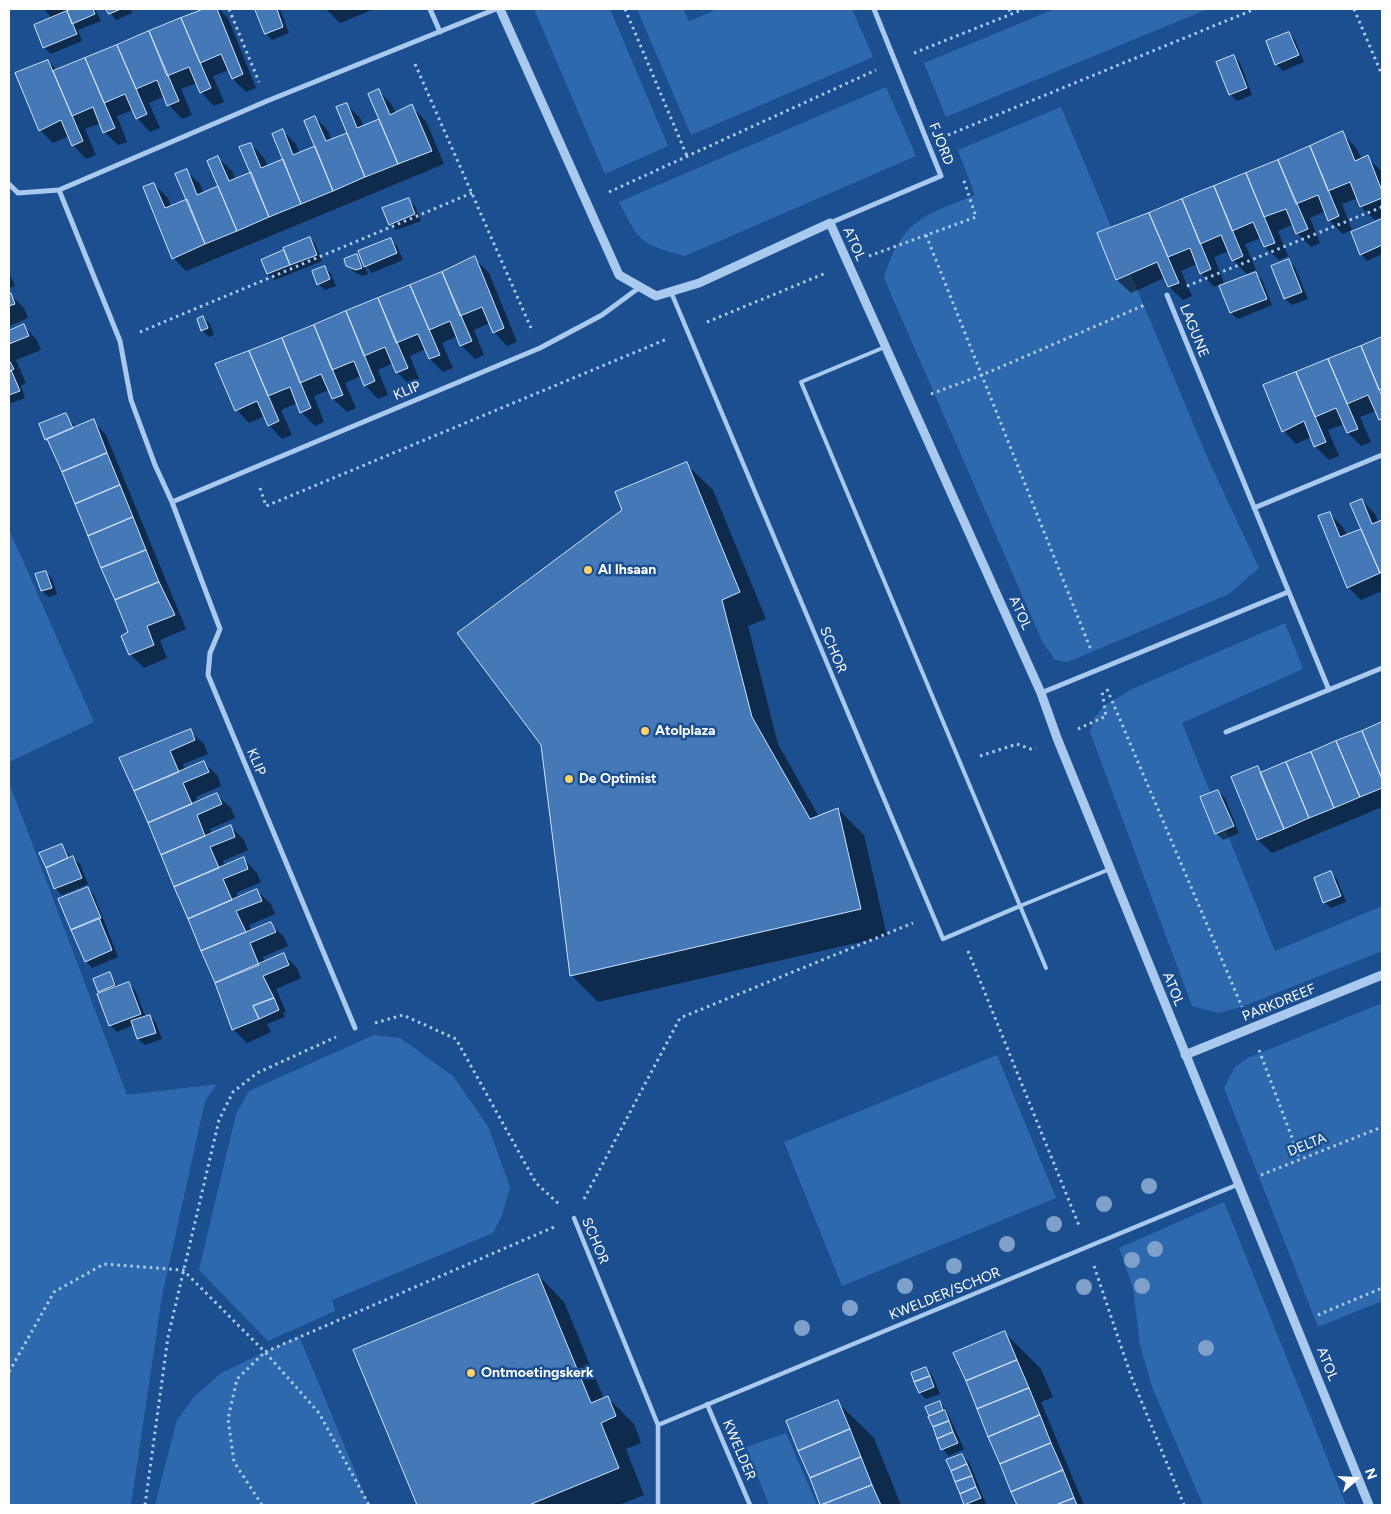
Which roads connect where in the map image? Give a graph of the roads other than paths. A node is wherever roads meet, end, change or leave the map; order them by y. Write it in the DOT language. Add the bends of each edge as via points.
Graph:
graph roads {
  1 [pos="430,9"];
  2 [pos="496,9"];
  3 [pos="500,9"];
  4 [pos="874,9"];
  5 [pos="440,32"];
  6 [pos="9,184"];
  7 [pos="60,190"];
  8 [pos="830,224"];
  9 [pos="640,287"];
  10 [pos="671,292"];
  11 [pos="1167,295"];
  12 [pos="885,347"];
  13 [pos="1382,455"];
  14 [pos="172,502"];
  15 [pos="1254,508"];
  16 [pos="1288,592"];
  17 [pos="1382,668"];
  18 [pos="1329,690"];
  19 [pos="1041,693"];
  20 [pos="1226,732"];
  21 [pos="1110,869"];
  22 [pos="1020,906"];
  23 [pos="1046,968"];
  24 [pos="1382,975"];
  25 [pos="355,1028"];
  26 [pos="1185,1055"];
  27 [pos="1240,1184"];
  28 [pos="574,1218"];
  29 [pos="707,1404"];
  30 [pos="658,1425"];
  31 [pos="658,1505"];
  32 [pos="750,1505"];
  33 [pos="1369,1505"];
  1 -- 5 [label="street"];
  2 -- 5 [label="street"];
  3 -- 9 [label="street, ATOL" via="619,274"];
  4 -- 8 [label="street, FJORD" via="941,176"];
  5 -- 7 [label="street"];
  6 -- 7 [label="street" via="18,193"];
  7 -- 14 [label="street, KLIP" via="120,341 131,400"];
  8 -- 10 [label="street, ATOL" via="699,283"];
  8 -- 12 [label="street, ATOL"];
  9 -- 10 [label="street, ATOL" via="656,296"];
  9 -- 14 [label="street, KLIP" via="602,315 540,348"];
  10 -- 22 [label="street, SCHOR" via="943,939"];
  11 -- 15 [label="street, LAGUNE"];
  12 -- 19 [label="street, ATOL"];
  12 -- 22 [label="lane" via="802,382"];
  13 -- 15 [label="street"];
  14 -- 25 [label="street, KLIP" via="220,629 210,654 208,674"];
  15 -- 16 [label="street, LAGUNE"];
  16 -- 18 [label="street, LAGUNE"];
  16 -- 19 [label="street"];
  17 -- 18 [label="street"];
  18 -- 20 [label="street"];
  19 -- 21 [label="street, ATOL"];
  21 -- 22 [label="lane, SCHOR"];
  21 -- 26 [label="street, ATOL"];
  22 -- 23 [label="lane"];
  24 -- 26 [label="street, PARKDREEF"];
  26 -- 27 [label="street, ATOL"];
  27 -- 29 [label="street, KWELDER/SCHOR"];
  27 -- 33 [label="street, ATOL"];
  28 -- 30 [label="street, SCHOR"];
  29 -- 30 [label="street, KWELDER/SCHOR"];
  29 -- 32 [label="street, KWELDER"];
  30 -- 31 [label="street, SCHOR"];
}
